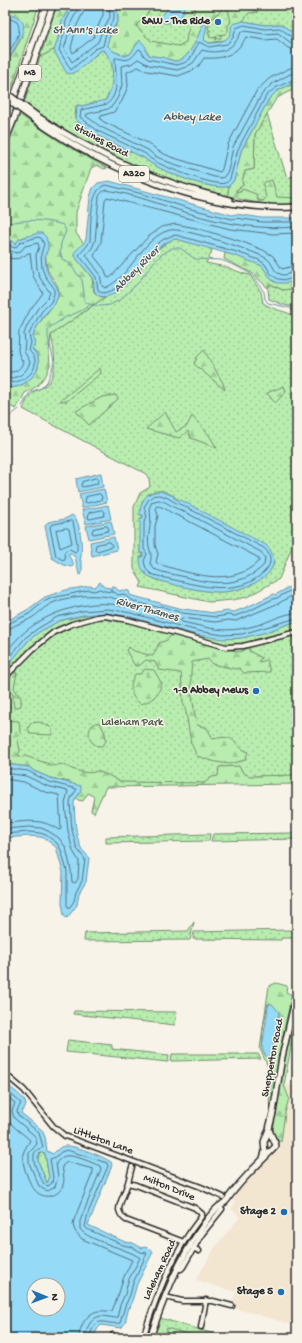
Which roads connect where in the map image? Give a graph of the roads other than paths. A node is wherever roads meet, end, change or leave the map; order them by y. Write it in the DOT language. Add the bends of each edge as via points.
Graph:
graph roads {
  1 [pos="46,5"];
  2 [pos="53,5"];
  3 [pos="5,92"];
  4 [pos="5,98"];
  5 [pos="36,118"];
  6 [pos="5,122"];
  7 [pos="5,141"];
  8 [pos="297,207"];
  9 [pos="297,632"];
  10 [pos="5,678"];
  11 [pos="297,991"];
  12 [pos="5,1074"];
  13 [pos="269,1128"];
  14 [pos="266,1140"];
  15 [pos="273,1140"];
  16 [pos="265,1148"];
  17 [pos="271,1150"];
  18 [pos="262,1160"];
  19 [pos="132,1166"];
  20 [pos="128,1183"];
  21 [pos="224,1199"];
  22 [pos="219,1206"];
  23 [pos="202,1214"];
  24 [pos="184,1242"];
  25 [pos="193,1248"];
  26 [pos="199,1251"];
  27 [pos="174,1258"];
  28 [pos="180,1261"];
  29 [pos="177,1269"];
  30 [pos="165,1297"];
  31 [pos="206,1300"];
  32 [pos="232,1306"];
  33 [pos="201,1327"];
  34 [pos="143,1338"];
  35 [pos="150,1338"];
  1 -- 6 [label="highway, M3"];
  2 -- 7 [label="highway, M3"];
  3 -- 5 [label="main road, Staines Road / A320, bridge"];
  4 -- 5 [label="main road, Staines Road / A320, bridge"];
  5 -- 8 [label="main road, Staines Road / A320" via="72,144 121,169 188,194 220,202"];
  9 -- 10 [label="street" via="243,646 226,647 128,620 98,617 54,632"];
  11 -- 13 [label="main road, Shepperton Road"];
  12 -- 21 [label="street, Littleton Lane" via="24,1090 53,1126 65,1136 201,1187"];
  13 -- 14 [label="main road, Shepperton Road"];
  13 -- 15 [label="main road, Shepperton Road"];
  14 -- 15 [label="main road"];
  14 -- 16 [label="main road, Shepperton Road"];
  15 -- 17 [label="main road, Shepperton Road" via="276,1145"];
  16 -- 17 [label="main road"];
  16 -- 18 [label="main road, Shepperton Road"];
  17 -- 18 [label="main road"];
  18 -- 21 [label="main road"];
  19 -- 20 [label="street"];
  20 -- 23 [label="street, Milton Drive" via="195,1208"];
  20 -- 24 [label="street" via="119,1208 124,1219"];
  21 -- 22 [label="main road, Laleham Road"];
  22 -- 25 [label="street, Laleham Road" via="222,1209"];
  22 -- 28 [label="main road, Laleham Road"];
  23 -- 24 [label="street, Laleham Road"];
  24 -- 27 [label="street, Laleham Road"];
  25 -- 26 [label="street"];
  25 -- 29 [label="street, Laleham Road" via="183,1267"];
  27 -- 28 [label="street"];
  27 -- 34 [label="street, Laleham Road"];
  28 -- 29 [label="main road, Laleham Road"];
  29 -- 30 [label="main road, Laleham Road"];
  30 -- 31 [label="street" via="182,1302"];
  30 -- 35 [label="main road, Laleham Road"];
  31 -- 32 [label="street"];
  31 -- 33 [label="street"];
}
